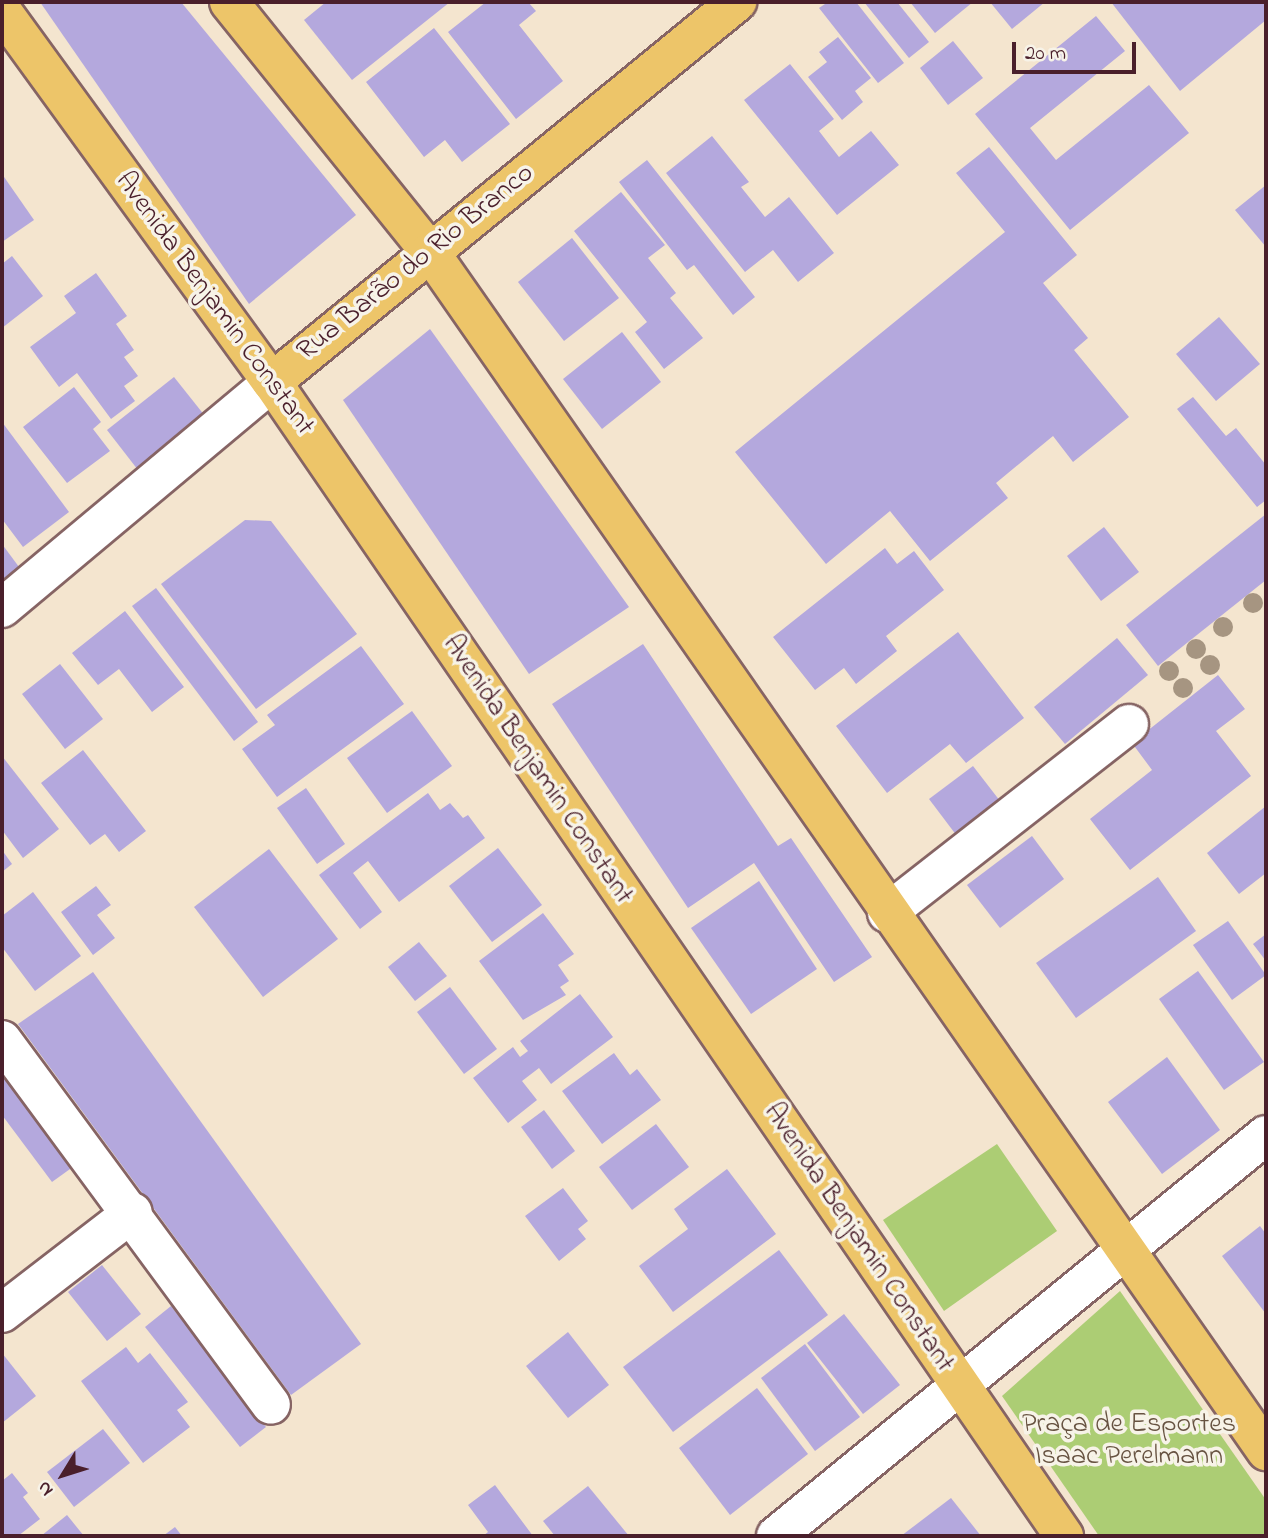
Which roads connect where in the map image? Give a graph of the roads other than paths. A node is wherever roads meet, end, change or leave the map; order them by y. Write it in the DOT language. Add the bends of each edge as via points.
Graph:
graph roads {
  1 [pos="229,2"];
  2 [pos="737,2"];
  3 [pos="2,10"];
  4 [pos="430,252"];
  5 [pos="272,382"];
  6 [pos="2,608"];
  7 [pos="1129,724"];
  8 [pos="887,913"];
  9 [pos="2,1040"];
  10 [pos="1266,1135"];
  11 [pos="133,1212"];
  12 [pos="1122,1250"];
  13 [pos="2,1313"];
  14 [pos="958,1384"];
  15 [pos="271,1405"];
  16 [pos="1266,1451"];
  17 [pos="776,1536"];
  18 [pos="1064,1536"];
  1 -- 4 [label="main road"];
  2 -- 4 [label="main road, Rua Barão do Rio Branco"];
  3 -- 5 [label="main road, Avenida Benjamin Constant"];
  4 -- 5 [label="main road, Rua Barão do Rio Branco"];
  4 -- 8 [label="main road"];
  5 -- 6 [label="street, Rua Barão do Rio Branco"];
  5 -- 14 [label="main road, Avenida Benjamin Constant"];
  7 -- 8 [label="street"];
  8 -- 12 [label="main road"];
  9 -- 11 [label="street"];
  10 -- 12 [label="street"];
  11 -- 13 [label="street"];
  11 -- 15 [label="street"];
  12 -- 14 [label="street"];
  12 -- 16 [label="main road"];
  14 -- 17 [label="street"];
  14 -- 18 [label="main road, Avenida Benjamin Constant"];
}
